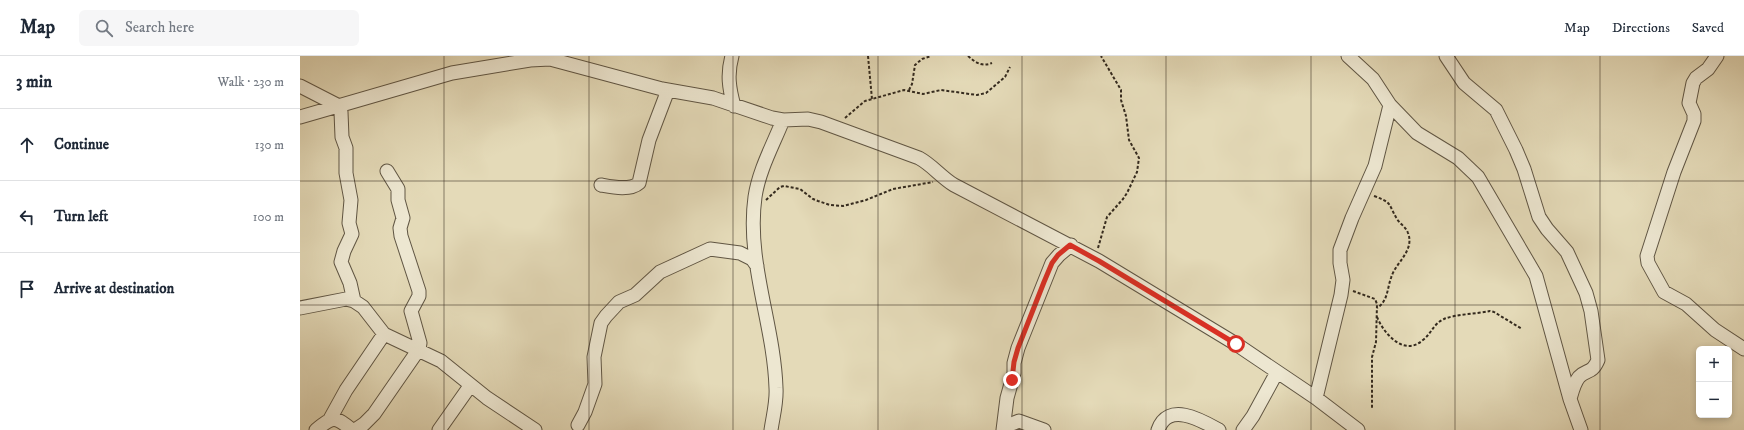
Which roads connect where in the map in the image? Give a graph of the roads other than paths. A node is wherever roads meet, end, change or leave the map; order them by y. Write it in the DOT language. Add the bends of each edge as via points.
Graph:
graph roads {
  1 [pos="732,56"];
  2 [pos="1348,56"];
  3 [pos="1446,56"];
  4 [pos="1717,56"];
  5 [pos="549,58"];
  6 [pos="300,86"];
  7 [pos="668,90"];
  8 [pos="1390,105"];
  9 [pos="340,106"];
  10 [pos="734,106"];
  11 [pos="300,117"];
  12 [pos="784,120"];
  13 [pos="387,171"];
  14 [pos="601,185"];
  15 [pos="1070,245"];
  16 [pos="757,266"];
  17 [pos="354,301"];
  18 [pos="300,308"];
  19 [pos="384,334"];
  20 [pos="418,349"];
  21 [pos="1744,349"];
  22 [pos="1277,372"];
  23 [pos="470,386"];
  24 [pos="1316,398"];
  25 [pos="1570,399"];
  26 [pos="330,419"];
  27 [pos="578,425"];
  28 [pos="1003,429"];
  29 [pos="316,430"];
  30 [pos="353,430"];
  31 [pos="439,430"];
  32 [pos="535,430"];
  33 [pos="771,430"];
  34 [pos="1044,430"];
  35 [pos="1158,430"];
  36 [pos="1219,430"];
  37 [pos="1243,430"];
  38 [pos="1358,430"];
  39 [pos="1580,430"];
  1 -- 10 [label="street" via="728,85"];
  2 -- 8 [label="street" via="1377,84"];
  3 -- 25 [label="street" via="1464,83 1496,110 1524,169 1539,217 1567,252 1586,293 1598,360 1591,371 1576,381"];
  4 -- 21 [label="street" via="1693,83 1689,103 1694,120 1647,256 1664,292 1686,304 1715,330"];
  5 -- 7 [label="street"];
  5 -- 9 [label="street" via="452,73"];
  6 -- 9 [label="street"];
  7 -- 10 [label="street" via="713,98"];
  7 -- 14 [label="street" via="649,140 639,183 635,187"];
  8 -- 24 [label="street" via="1375,166 1340,250 1343,280 1341,295"];
  8 -- 25 [label="street" via="1417,133 1458,158 1478,177 1536,276"];
  9 -- 11 [label="street"];
  9 -- 17 [label="street" via="351,200 349,222 352,234 341,262"];
  10 -- 12 [label="street"];
  12 -- 15 [label="street" via="808,119 831,124 926,161 946,180"];
  12 -- 16 [label="street" via="758,182 754,210"];
  13 -- 20 [label="street" via="398,189 402,218 401,236 419,291 412,311 420,343"];
  15 -- 22 [label="street" via="1236,344"];
  15 -- 28 [label="street" via="1052,263 1018,348"];
  16 -- 27 [label="street" via="752,259 740,253 710,249 660,272 635,295 619,302 601,323 594,357 595,384"];
  16 -- 33 [label="street" via="776,388"];
  17 -- 18 [label="street" via="346,299"];
  17 -- 19 [label="street" via="363,307"];
  19 -- 20 [label="street"];
  19 -- 26 [label="street" via="346,390"];
  20 -- 23 [label="street" via="441,361"];
  20 -- 30 [label="street" via="374,414"];
  22 -- 24 [label="street"];
  22 -- 37 [label="street"];
  23 -- 31 [label="street"];
  23 -- 32 [label="street"];
  24 -- 38 [label="street"];
  25 -- 39 [label="street"];
  26 -- 29 [label="street"];
  26 -- 30 [label="street" via="342,422"];
  28 -- 34 [label="street" via="1018,421"];
  35 -- 36 [label="street" via="1166,416 1175,414 1204,422"];
}
